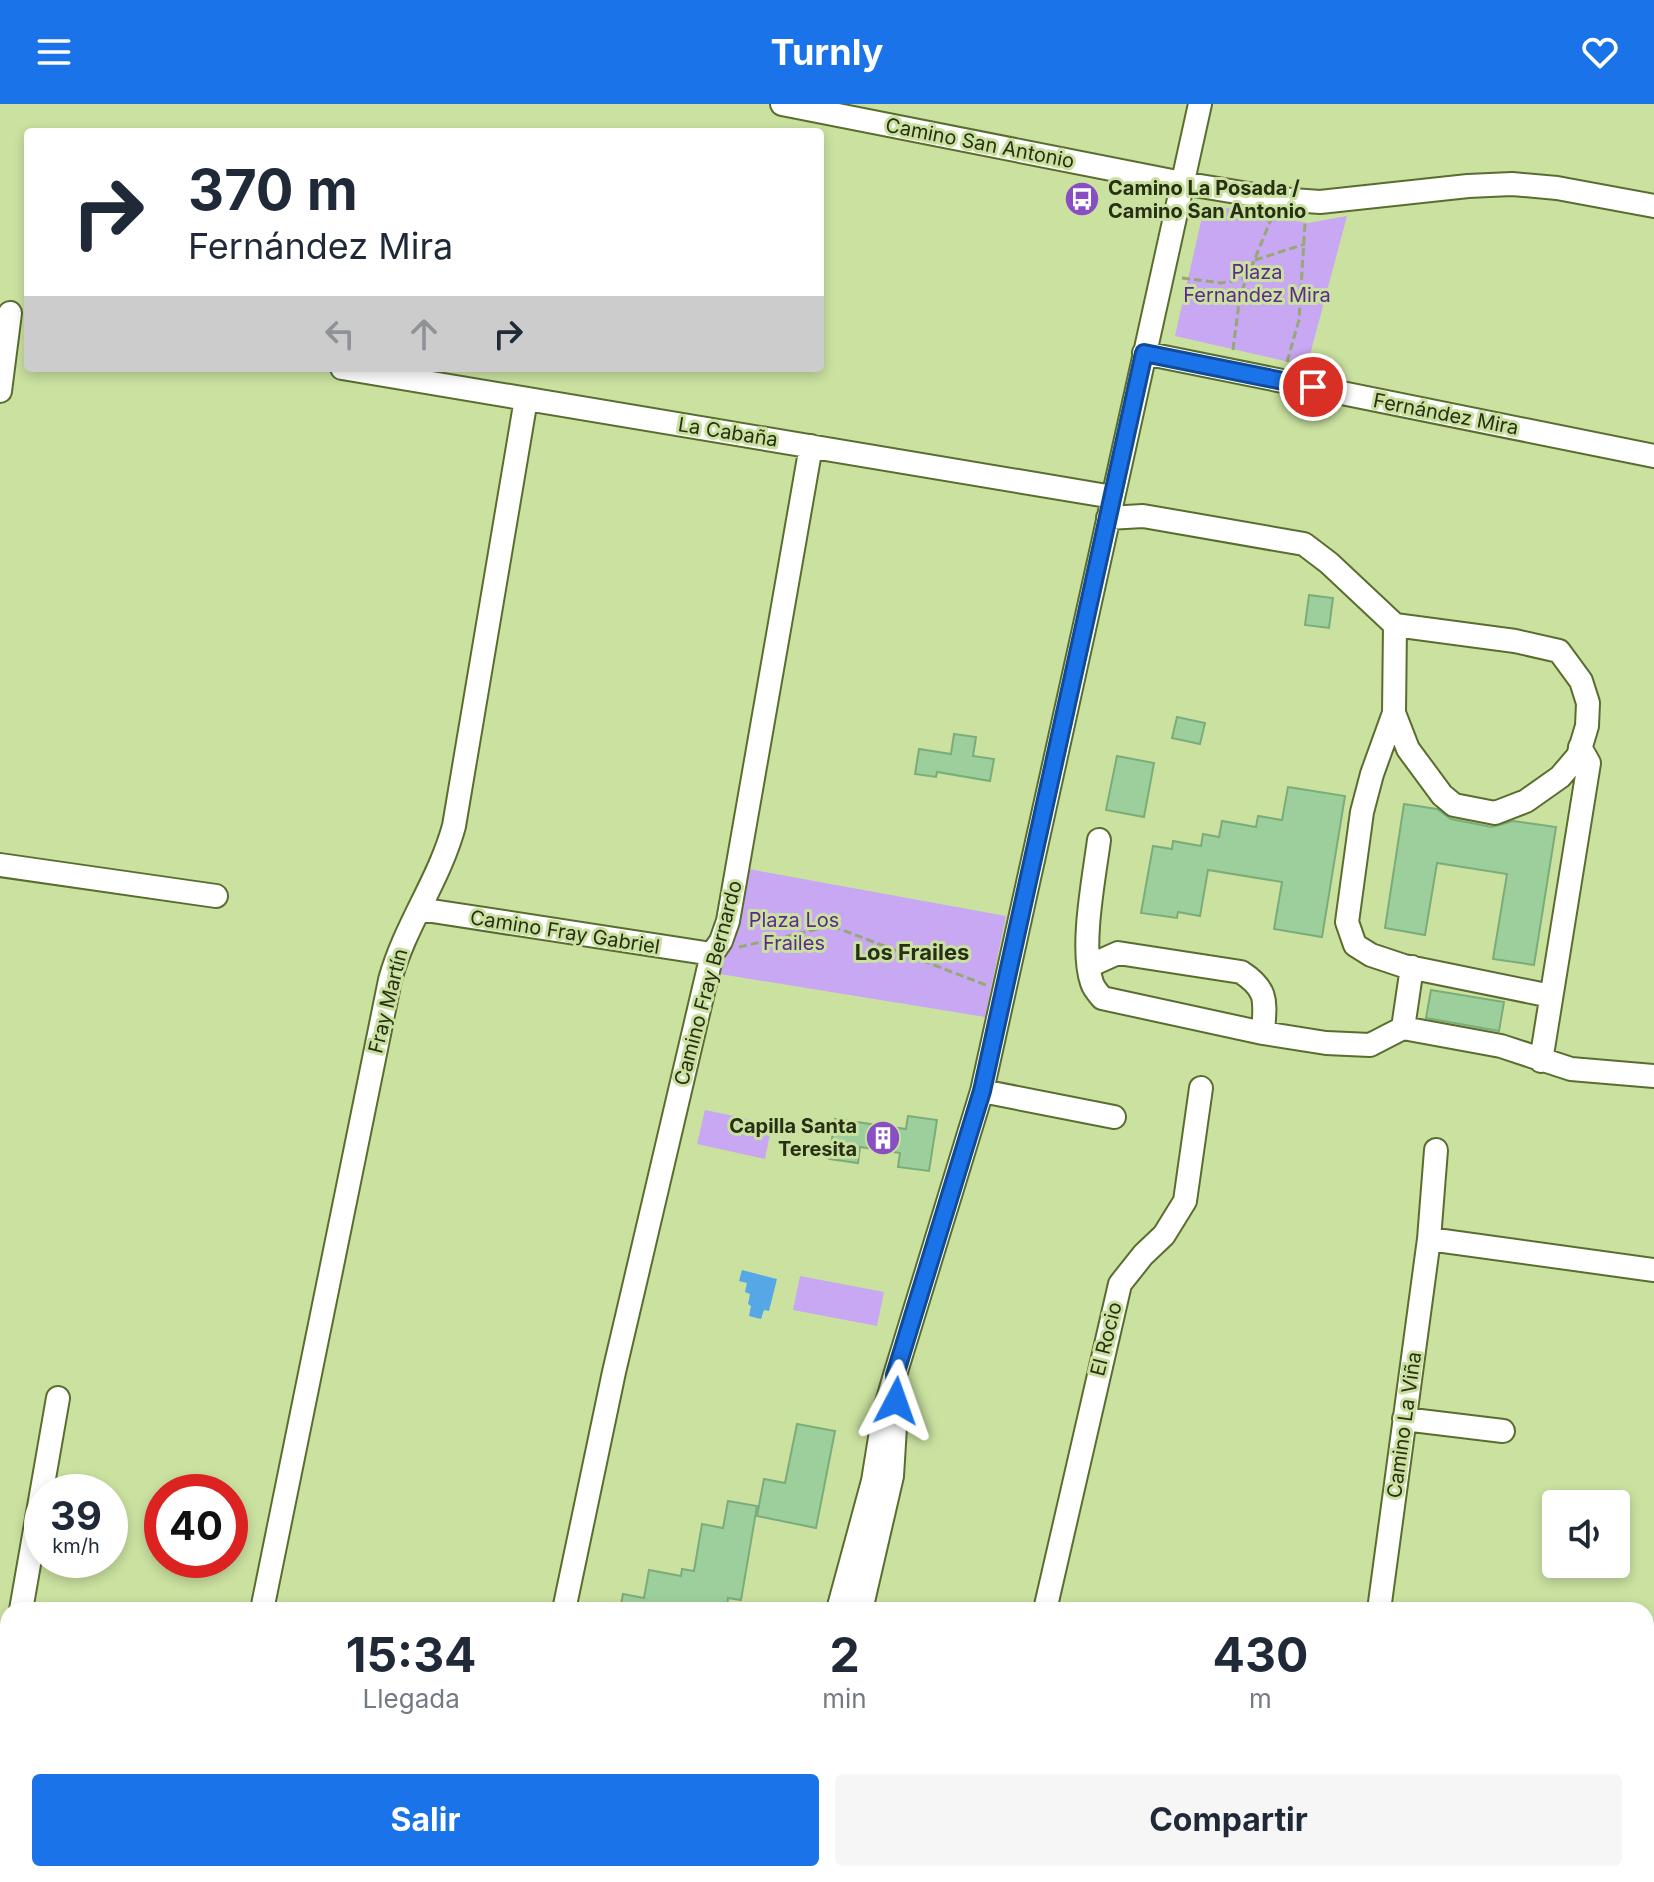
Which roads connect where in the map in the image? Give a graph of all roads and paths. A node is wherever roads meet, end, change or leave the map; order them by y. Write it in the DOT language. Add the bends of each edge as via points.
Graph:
graph roads {
  1 [pos="782,104"];
  2 [pos="1200,104"];
  3 [pos="1182,183"];
  4 [pos="1279,199"];
  5 [pos="1305,202"];
  6 [pos="1654,206"];
  7 [pos="1305,244"];
  8 [pos="1255,260"];
  9 [pos="1162,276"];
  10 [pos="1248,278"];
  11 [pos="13,313"];
  12 [pos="1144,353"];
  13 [pos="1230,370"];
  14 [pos="366,372"];
  15 [pos="1282,381"];
  16 [pos="0,391"];
  17 [pos="526,399"];
  18 [pos="811,446"];
  19 [pos="1654,456"];
  20 [pos="1111,507"];
  21 [pos="1395,625"];
  22 [pos="1394,713"];
  23 [pos="1580,747"];
  24 [pos="1099,840"];
  25 [pos="0,865"];
  26 [pos="216,896"];
  27 [pos="419,909"];
  28 [pos="712,954"];
  29 [pos="1089,966"];
  30 [pos="1412,967"];
  31 [pos="1004,993"];
  32 [pos="1551,996"];
  33 [pos="1403,1028"];
  34 [pos="1263,1033"];
  35 [pos="1541,1061"];
  36 [pos="1654,1076"];
  37 [pos="1201,1088"];
  38 [pos="982,1091"];
  39 [pos="1114,1117"];
  40 [pos="1436,1150"];
  41 [pos="1429,1239"];
  42 [pos="1654,1270"];
  43 [pos="895,1375"];
  44 [pos="58,1398"];
  45 [pos="1404,1419"];
  46 [pos="1503,1431"];
  47 [pos="22,1602"];
  48 [pos="264,1602"];
  49 [pos="566,1602"];
  50 [pos="840,1602"];
  51 [pos="863,1602"];
  52 [pos="1047,1602"];
  53 [pos="1380,1602"];
  1 -- 3 [label="street, Camino San Antonio"];
  2 -- 3 [label="street"];
  3 -- 4 [label="street, Camino San Antonio"];
  3 -- 9 [label="street"];
  4 -- 5 [label="street, Camino San Antonio"];
  4 -- 8 [label="path"];
  5 -- 6 [label="street, Camino San Antonio" via="1512,184"];
  5 -- 7 [label="path"];
  7 -- 8 [label="path"];
  7 -- 15 [label="path" via="1299,320"];
  8 -- 10 [label="path"];
  9 -- 10 [label="path" via="1221,283"];
  9 -- 12 [label="street"];
  10 -- 13 [label="path" via="1240,295"];
  11 -- 16 [label="street"];
  12 -- 13 [label="street, Fernández Mira"];
  12 -- 20 [label="street"];
  13 -- 15 [label="street, Fernández Mira"];
  14 -- 17 [label="street, La Cabaña"];
  15 -- 19 [label="street, Fernández Mira"];
  17 -- 18 [label="street, La Cabaña"];
  17 -- 27 [label="street, Fray Martín" via="454,826"];
  18 -- 20 [label="street, La Cabaña"];
  18 -- 28 [label="street, Camino Fray Bernardo" via="728,921"];
  20 -- 21 [label="street, La Cabaña" via="1138,529 1329,563"];
  20 -- 31 [label="street"];
  21 -- 22 [label="street"];
  21 -- 23 [label="street" via="1559,651 1581,681 1588,703"];
  22 -- 23 [label="street" via="1408,749 1442,795 1454,805 1495,813 1526,801 1560,777"];
  22 -- 30 [label="street" via="1362,812 1347,922 1355,945"];
  23 -- 32 [label="street" via="1589,763"];
  24 -- 29 [label="street"];
  25 -- 26 [label="street"];
  27 -- 28 [label="street, Camino Fray Gabriel"];
  27 -- 48 [label="street, Fray Martín" via="390,980"];
  28 -- 31 [label="path" via="832,926"];
  28 -- 49 [label="street, Camino Fray Bernardo"];
  29 -- 34 [label="street" via="1092,986 1102,998"];
  29 -- 34 [label="street" via="1118,953 1241,972 1258,983 1265,1005"];
  30 -- 32 [label="street"];
  30 -- 33 [label="street"];
  31 -- 38 [label="street"];
  32 -- 35 [label="street"];
  33 -- 34 [label="street" via="1370,1045"];
  33 -- 35 [label="street" via="1501,1046"];
  35 -- 36 [label="street"];
  37 -- 52 [label="street, El Rocio" via="1185,1201 1164,1235 1120,1284"];
  38 -- 39 [label="street"];
  38 -- 43 [label="street"];
  40 -- 41 [label="street, Camino La Viña"];
  41 -- 42 [label="street"];
  41 -- 45 [label="street, Camino La Viña"];
  43 -- 50 [label="street"];
  43 -- 51 [label="street" via="894,1465"];
  44 -- 47 [label="street"];
  45 -- 46 [label="street"];
  45 -- 53 [label="street, Camino La Viña"];
}
